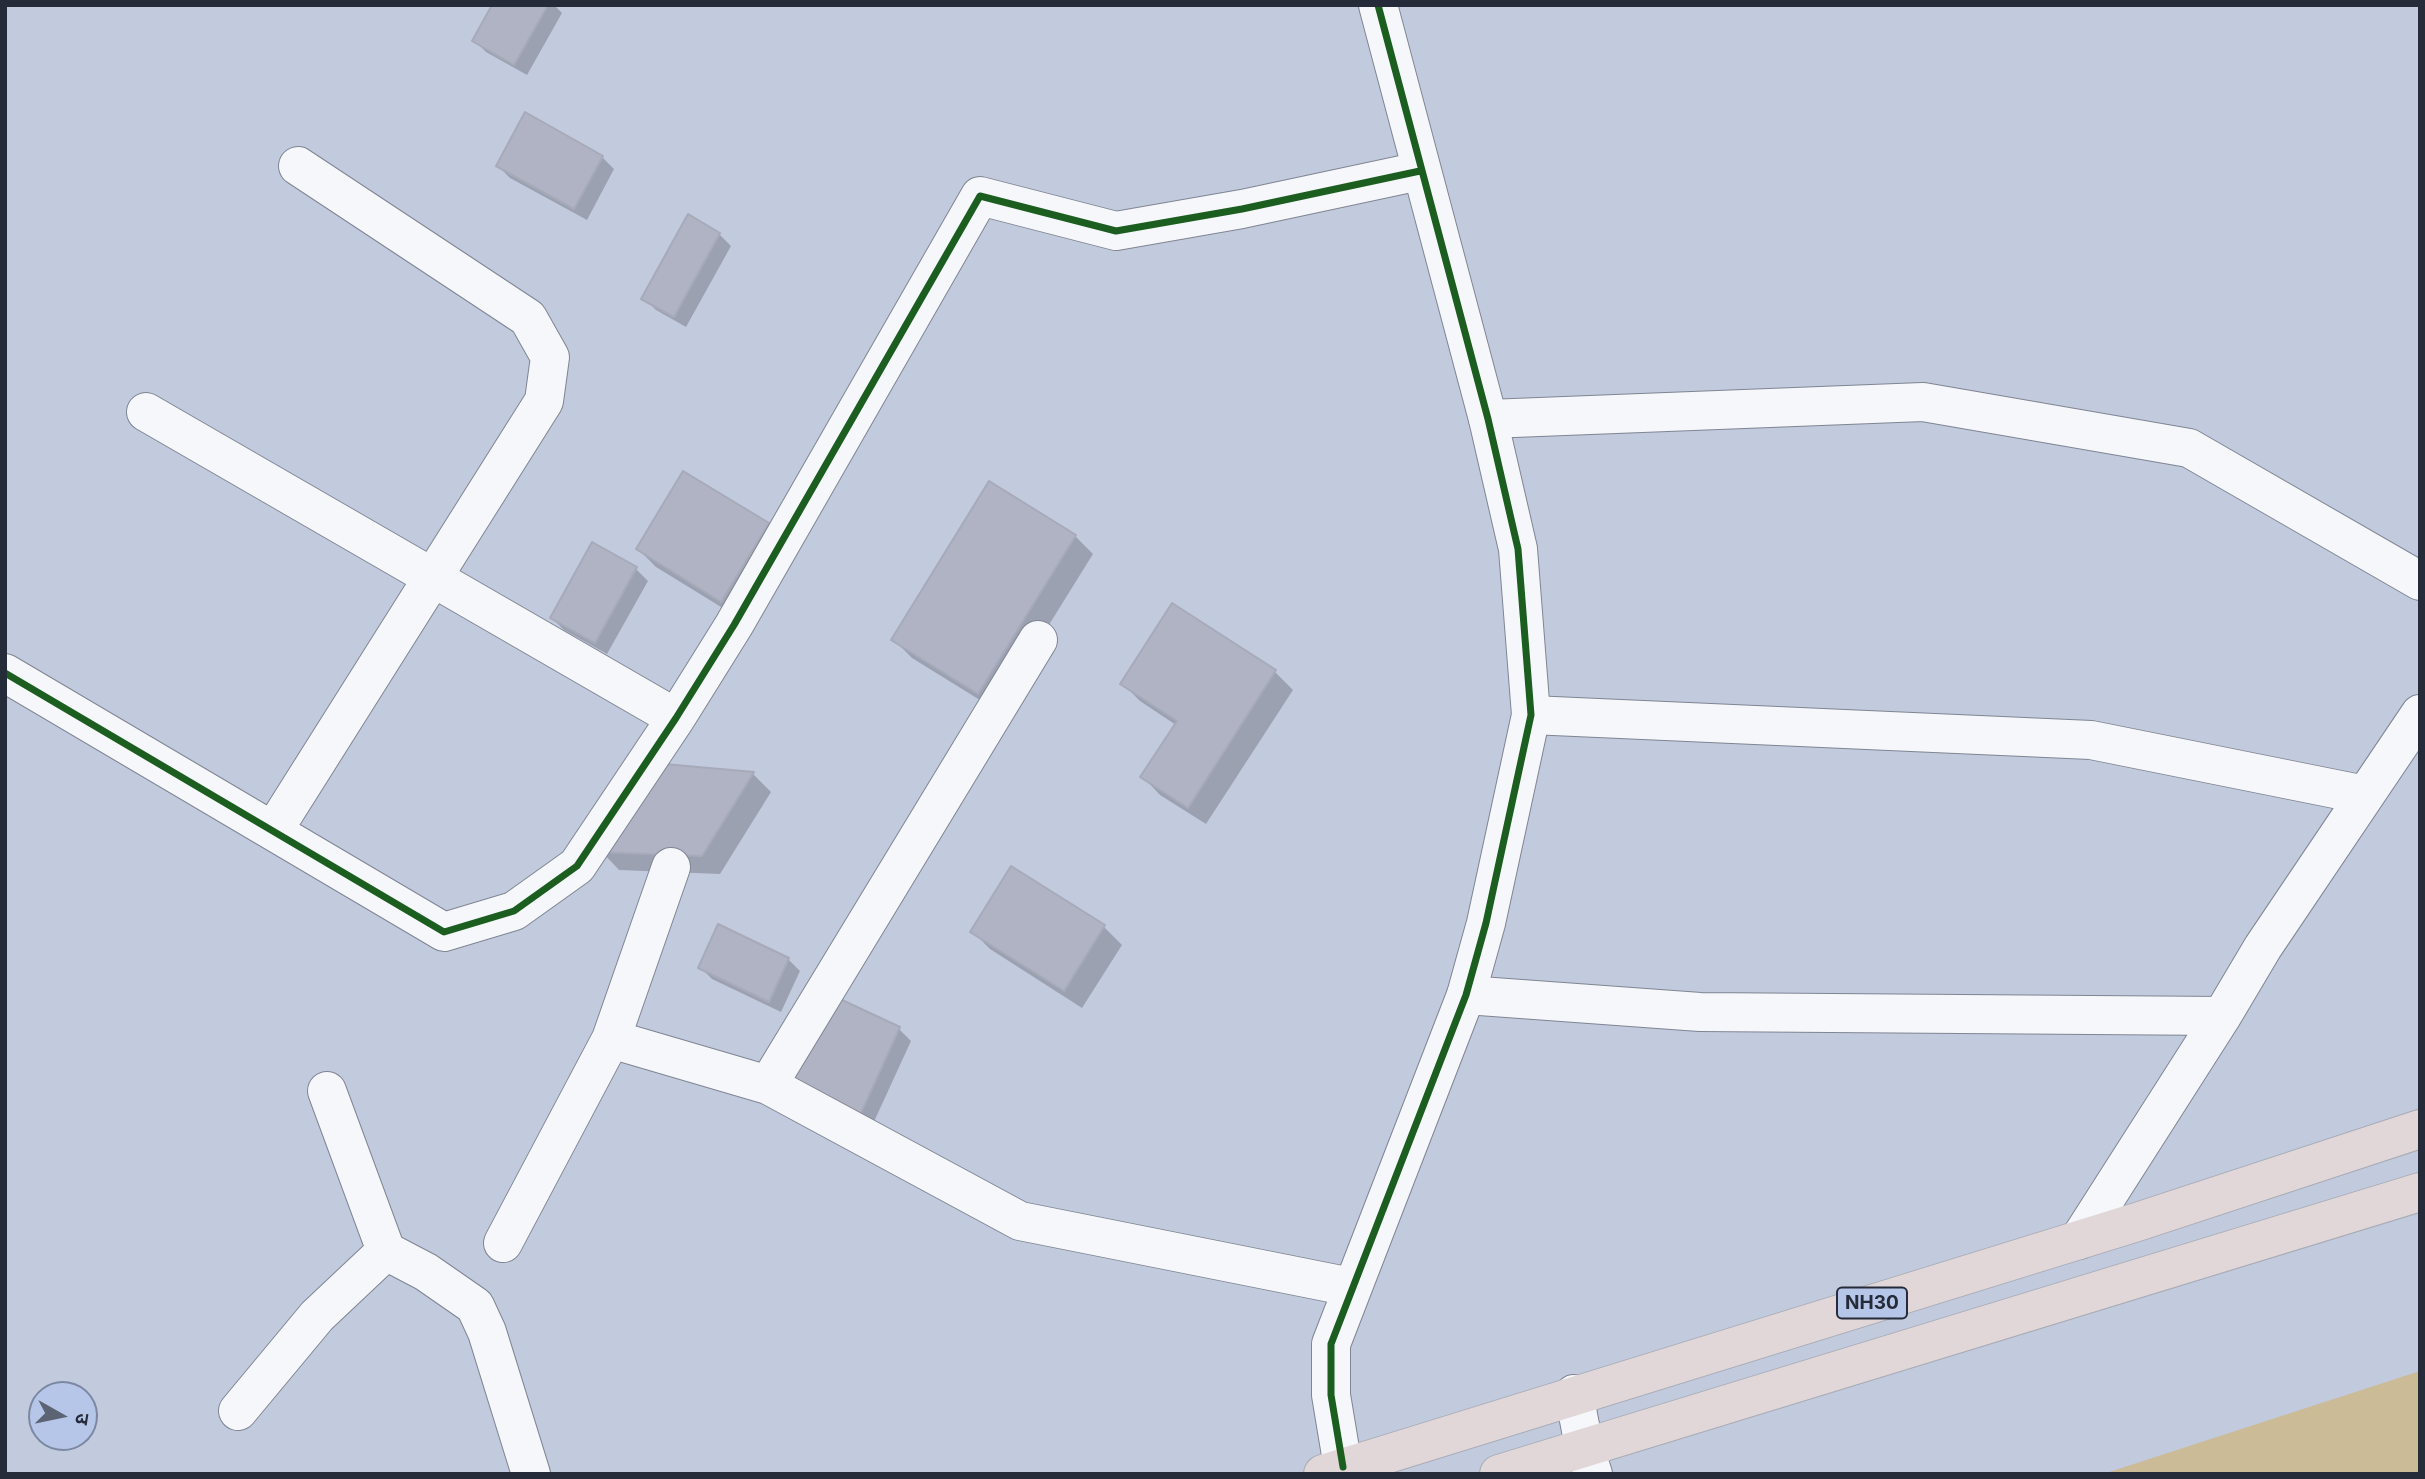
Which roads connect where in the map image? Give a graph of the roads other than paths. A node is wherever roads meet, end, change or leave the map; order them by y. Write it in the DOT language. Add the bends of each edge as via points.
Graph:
graph roads {
  1 [pos="1378,5"];
  2 [pos="298,166"];
  3 [pos="1420,171"];
  4 [pos="146,412"];
  5 [pos="1488,419"];
  6 [pos="434,578"];
  7 [pos="2420,581"];
  8 [pos="1038,640"];
  9 [pos="5,673"];
  10 [pos="2420,714"];
  11 [pos="1531,715"];
  12 [pos="676,718"];
  13 [pos="2365,796"];
  14 [pos="273,831"];
  15 [pos="671,867"];
  16 [pos="1466,995"];
  17 [pos="2222,1016"];
  18 [pos="611,1039"];
  19 [pos="768,1085"];
  20 [pos="327,1090"];
  21 [pos="2420,1129"];
  22 [pos="2420,1192"];
  23 [pos="2079,1240"];
  24 [pos="503,1243"];
  25 [pos="386,1251"];
  26 [pos="1351,1287"];
  27 [pos="1574,1394"];
  28 [pos="238,1411"];
  29 [pos="1588,1460"];
  30 [pos="1333,1471"];
  31 [pos="531,1474"];
  32 [pos="1499,1474"];
  1 -- 3 [label="street"];
  2 -- 6 [label="street" via="528,318 550,357 544,401"];
  3 -- 5 [label="street"];
  3 -- 12 [label="street" via="1116,231 980,196"];
  4 -- 6 [label="street"];
  5 -- 7 [label="street" via="1923,402 2189,448"];
  5 -- 11 [label="street" via="1518,549"];
  6 -- 12 [label="street"];
  6 -- 14 [label="street"];
  8 -- 19 [label="street"];
  9 -- 14 [label="street"];
  10 -- 13 [label="street"];
  11 -- 13 [label="street" via="2091,740"];
  11 -- 16 [label="street"];
  12 -- 14 [label="street" via="577,866 514,911 444,932"];
  13 -- 17 [label="street"];
  15 -- 18 [label="street"];
  16 -- 17 [label="street" via="1700,1013"];
  16 -- 26 [label="street"];
  17 -- 23 [label="street"];
  18 -- 19 [label="street"];
  18 -- 24 [label="street"];
  19 -- 26 [label="street" via="1020,1222"];
  20 -- 25 [label="street"];
  21 -- 23 [label="highway, NH30"];
  22 -- 29 [label="highway, NH30"];
  23 -- 27 [label="highway, NH30"];
  25 -- 28 [label="street" via="317,1316"];
  25 -- 31 [label="street" via="475,1306"];
  26 -- 30 [label="street" via="1331,1344"];
  27 -- 29 [label="street"];
  27 -- 30 [label="highway, NH30"];
  29 -- 32 [label="highway, NH30"];
}
